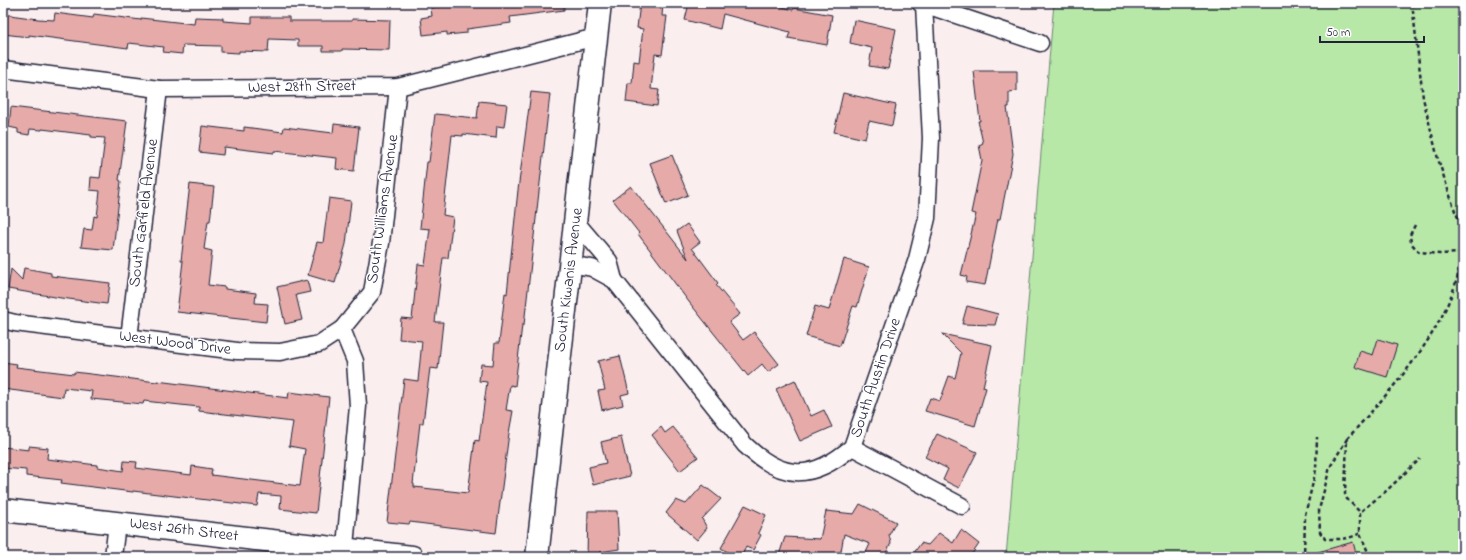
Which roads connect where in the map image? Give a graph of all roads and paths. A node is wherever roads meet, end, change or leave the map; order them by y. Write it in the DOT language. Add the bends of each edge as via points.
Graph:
graph roads {
  1 [pos="600,3"];
  2 [pos="1412,3"];
  3 [pos="922,4"];
  4 [pos="596,37"];
  5 [pos="1040,43"];
  6 [pos="3,69"];
  7 [pos="398,87"];
  8 [pos="159,89"];
  9 [pos="575,221"];
  10 [pos="1416,225"];
  11 [pos="1463,228"];
  12 [pos="1463,234"];
  13 [pos="1462,253"];
  14 [pos="570,264"];
  15 [pos="614,280"];
  16 [pos="3,320"];
  17 [pos="342,328"];
  18 [pos="129,338"];
  19 [pos="1317,437"];
  20 [pos="1347,439"];
  21 [pos="852,447"];
  22 [pos="1420,460"];
  23 [pos="962,506"];
  24 [pos="3,510"];
  25 [pos="1360,512"];
  26 [pos="117,523"];
  27 [pos="1360,533"];
  28 [pos="345,553"];
  29 [pos="113,557"];
  30 [pos="412,557"];
  31 [pos="537,557"];
  32 [pos="1304,557"];
  33 [pos="1370,557"];
  1 -- 4 [label="main road, South Kiwanis Avenue"];
  2 -- 11 [label="path" via="1423,98 1438,159"];
  3 -- 5 [label="street"];
  3 -- 21 [label="street, South Austin Drive" via="931,138 927,218 916,259"];
  4 -- 7 [label="street, West 28th Street"];
  4 -- 9 [label="main road, South Kiwanis Avenue"];
  6 -- 8 [label="street, West 28th Street"];
  7 -- 8 [label="street, West 28th Street"];
  7 -- 17 [label="street, South Williams Avenue" via="381,243 372,292"];
  8 -- 18 [label="street, South Garfield Avenue"];
  9 -- 14 [label="main road, South Kiwanis Avenue"];
  9 -- 15 [label="street, South Austin Drive" via="609,262"];
  10 -- 13 [label="path" via="1410,235 1411,244 1419,252"];
  12 -- 13 [label="path"];
  13 -- 20 [label="path" via="1456,283 1437,325 1381,402"];
  14 -- 15 [label="street, South Austin Drive" via="592,268"];
  14 -- 31 [label="main road, South Kiwanis Avenue"];
  15 -- 21 [label="street, South Austin Drive" via="744,445 759,458 779,468 800,473 821,468 838,459"];
  16 -- 18 [label="street, West Wood Drive"];
  17 -- 18 [label="street, West Wood Drive" via="319,344 280,352 237,351"];
  17 -- 28 [label="street" via="356,361 358,406"];
  19 -- 32 [label="path" via="1316,470 1304,515"];
  20 -- 25 [label="path" via="1344,494"];
  20 -- 27 [label="path" via="1330,467 1319,510 1320,532 1325,539 1354,537"];
  21 -- 23 [label="street"];
  22 -- 25 [label="path"];
  24 -- 26 [label="main road, West 26th Street"];
  25 -- 27 [label="path"];
  26 -- 28 [label="main road, West 26th Street"];
  26 -- 29 [label="street"];
  27 -- 33 [label="path"];
  28 -- 30 [label="main road, West 26th Street"];
}
